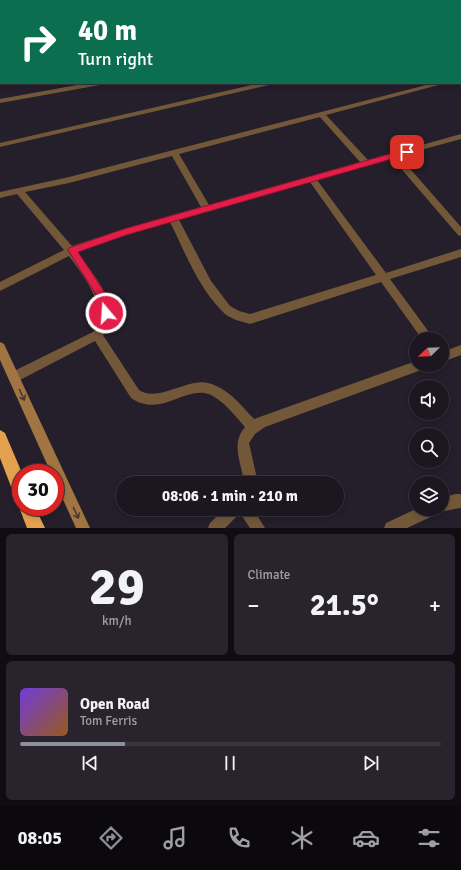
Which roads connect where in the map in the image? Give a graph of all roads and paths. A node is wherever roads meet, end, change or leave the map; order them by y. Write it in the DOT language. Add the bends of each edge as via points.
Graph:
graph roads {
  1 [pos="94,84"];
  2 [pos="260,84"];
  3 [pos="438,84"];
  4 [pos="0,101"];
  5 [pos="321,114"];
  6 [pos="460,138"];
  7 [pos="0,145"];
  8 [pos="174,152"];
  9 [pos="394,156"];
  10 [pos="367,164"];
  11 [pos="312,179"];
  12 [pos="19,191"];
  13 [pos="0,195"];
  14 [pos="207,208"];
  15 [pos="173,218"];
  16 [pos="461,233"];
  17 [pos="72,250"];
  18 [pos="461,253"];
  19 [pos="384,277"];
  20 [pos="0,287"];
  21 [pos="423,332"];
  22 [pos="97,335"];
  23 [pos="0,347"];
  24 [pos="461,350"];
  25 [pos="449,354"];
  26 [pos="409,369"];
  27 [pos="14,377"];
  28 [pos="253,427"];
  29 [pos="0,438"];
  30 [pos="12,468"];
  31 [pos="251,476"];
  32 [pos="461,501"];
  33 [pos="449,503"];
  34 [pos="31,516"];
  35 [pos="227,516"];
  36 [pos="250,516"];
  37 [pos="417,516"];
  38 [pos="36,528"];
  39 [pos="83,528"];
  40 [pos="215,528"];
  41 [pos="258,528"];
  42 [pos="391,528"];
  1 -- 4 [label="street"];
  2 -- 7 [label="street"];
  3 -- 5 [label="street"];
  5 -- 8 [label="street"];
  5 -- 10 [label="street"];
  6 -- 9 [label="street"];
  8 -- 12 [label="street"];
  8 -- 14 [label="street"];
  9 -- 10 [label="street"];
  9 -- 16 [label="street"];
  10 -- 11 [label="street"];
  11 -- 14 [label="street"];
  11 -- 19 [label="street"];
  12 -- 13 [label="street"];
  12 -- 17 [label="street"];
  14 -- 15 [label="street"];
  15 -- 17 [label="street"];
  15 -- 19 [label="street" via="207,284 226,309 250,319"];
  17 -- 20 [label="street"];
  17 -- 22 [label="street" via="99,292 106,313 106,324"];
  18 -- 19 [label="street"];
  19 -- 21 [label="street"];
  22 -- 27 [label="street"];
  22 -- 28 [label="street" via="135,394 143,399 154,399 194,388 208,389 230,402"];
  23 -- 27 [label="street"];
  24 -- 25 [label="street"];
  26 -- 28 [label="street"];
  27 -- 39 [label="street, one-way"];
  28 -- 31 [label="street" via="244,437 242,448"];
  29 -- 30 [label="highway"];
  32 -- 33 [label="street"];
  34 -- 38 [label="highway"];
  35 -- 40 [label="street"];
  36 -- 41 [label="street"];
  37 -- 42 [label="street"];
}
